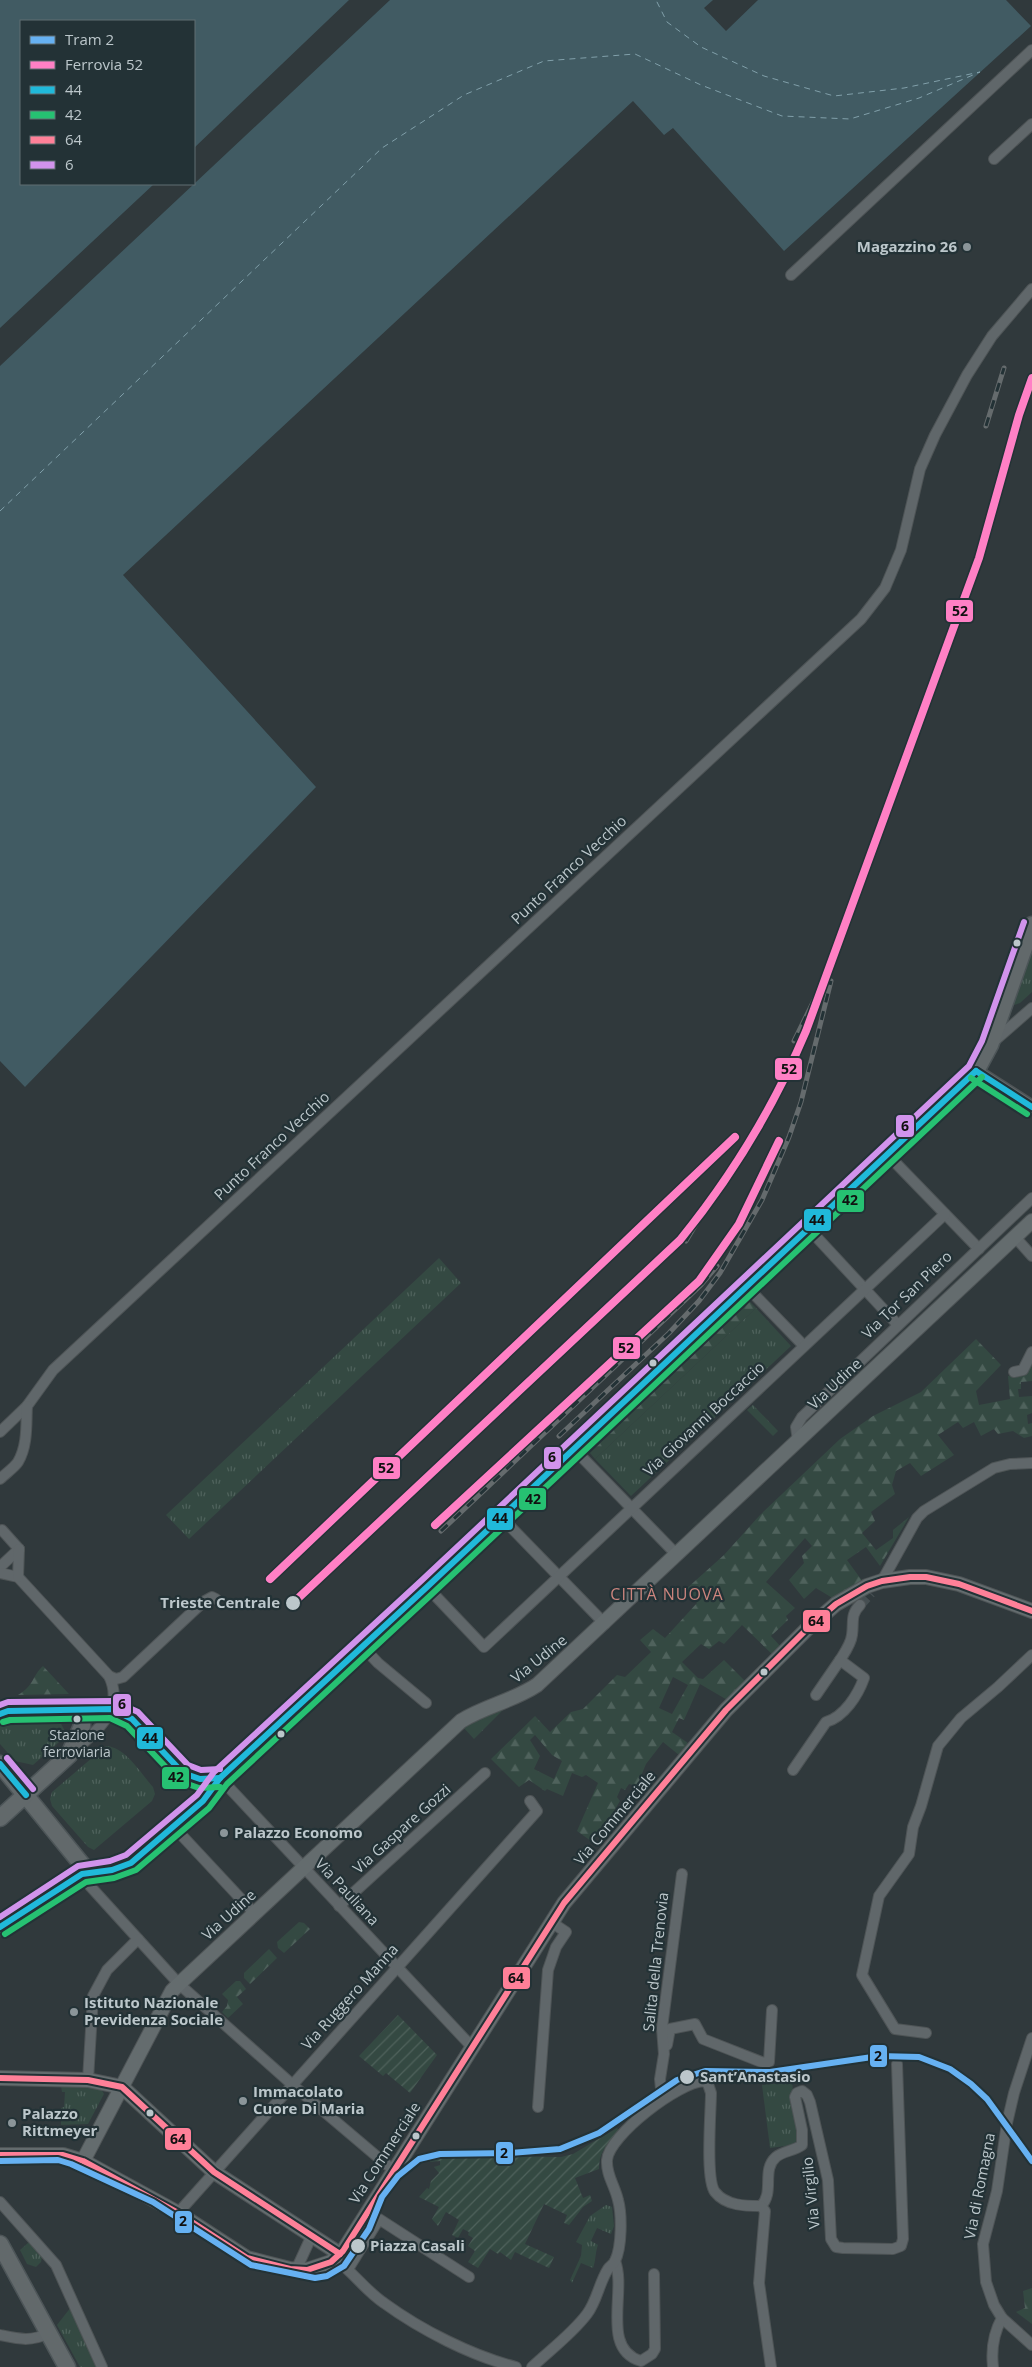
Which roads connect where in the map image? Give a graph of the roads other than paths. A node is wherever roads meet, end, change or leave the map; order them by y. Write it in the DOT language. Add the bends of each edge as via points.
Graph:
graph roads {
  1 [pos="1032,50"];
  2 [pos="1032,124"];
  3 [pos="994,159"];
  4 [pos="791,275"];
  5 [pos="1032,289"];
  6 [pos="1032,925"];
  7 [pos="1032,1008"];
  8 [pos="990,1045"];
  9 [pos="976,1071"];
  10 [pos="1032,1107"];
  11 [pos="887,1154"];
  12 [pos="1032,1198"];
  13 [pos="945,1214"];
  14 [pos="1032,1221"];
  15 [pos="809,1229"];
  16 [pos="1015,1237"];
  17 [pos="979,1249"];
  18 [pos="1032,1256"];
  19 [pos="747,1286"];
  20 [pos="865,1289"];
  21 [pos="898,1325"];
  22 [pos="804,1346"];
  23 [pos="1032,1352"];
  24 [pos="1014,1372"];
  25 [pos="27,1406"];
  26 [pos="0,1432"];
  27 [pos="798,1441"];
  28 [pos="574,1448"];
  29 [pos="1032,1463"];
  30 [pos="0,1479"];
  31 [pos="632,1508"];
  32 [pos="501,1517"];
  33 [pos="2,1530"];
  34 [pos="19,1549"];
  35 [pos="677,1554"];
  36 [pos="0,1567"];
  37 [pos="0,1573"];
  38 [pos="559,1576"];
  39 [pos="18,1577"];
  40 [pos="874,1586"];
  41 [pos="427,1587"];
  42 [pos="216,1599"];
  43 [pos="860,1605"];
  44 [pos="1032,1611"];
  45 [pos="604,1624"];
  46 [pos="362,1646"];
  47 [pos="1032,1655"];
  48 [pos="840,1660"];
  49 [pos="109,1676"];
  50 [pos="816,1695"];
  51 [pos="426,1703"];
  52 [pos="75,1709"];
  53 [pos="112,1709"];
  54 [pos="3,1712"];
  55 [pos="69,1755"];
  56 [pos="0,1764"];
  57 [pos="793,1770"];
  58 [pos="485,1773"];
  59 [pos="220,1778"];
  60 [pos="26,1795"];
  61 [pos="530,1802"];
  62 [pos="0,1818"];
  63 [pos="173,1826"];
  64 [pos="304,1869"];
  65 [pos="88,1872"];
  66 [pos="682,1874"];
  67 [pos="339,1906"];
  68 [pos="255,1914"];
  69 [pos="551,1922"];
  70 [pos="0,1927"];
  71 [pos="138,1939"];
  72 [pos="397,1967"];
  73 [pos="179,1984"];
  74 [pos="772,2010"];
  75 [pos="926,2033"];
  76 [pos="1032,2038"];
  77 [pos="473,2048"];
  78 [pos="664,2054"];
  79 [pos="897,2064"];
  80 [pos="0,2078"];
  81 [pos="88,2080"];
  82 [pos="291,2084"];
  83 [pos="122,2086"];
  84 [pos="662,2099"];
  85 [pos="538,2107"];
  86 [pos="0,2155"];
  87 [pos="83,2161"];
  88 [pos="387,2165"];
  89 [pos="214,2172"];
  90 [pos="0,2202"];
  91 [pos="761,2206"];
  92 [pos="178,2213"];
  93 [pos="312,2235"];
  94 [pos="0,2244"];
  95 [pos="338,2257"];
  96 [pos="615,2260"];
  97 [pos="348,2268"];
  98 [pos="296,2270"];
  99 [pos="654,2274"];
  100 [pos="469,2277"];
  101 [pos="1002,2318"];
  102 [pos="49,2333"];
  103 [pos="0,2335"];
  104 [pos="1032,2345"];
  105 [pos="641,2364"];
  106 [pos="67,2367"];
  107 [pos="102,2367"];
  108 [pos="516,2367"];
  109 [pos="532,2367"];
  110 [pos="771,2367"];
  111 [pos="993,2367"];
  1 -- 4 [label="street"];
  2 -- 3 [label="street"];
  5 -- 25 [label="street, Punto Franco Vecchio" via="992,336 935,435 920,469 901,550 885,588 861,619 53,1370"];
  6 -- 8 [label="main road"];
  7 -- 8 [label="street"];
  8 -- 9 [label="main road"];
  9 -- 10 [label="street"];
  9 -- 11 [label="main road"];
  11 -- 13 [label="street"];
  11 -- 15 [label="main road"];
  12 -- 17 [label="street, Via Tor San Piero"];
  13 -- 17 [label="street"];
  13 -- 20 [label="street, Via Giovanni Boccaccio"];
  14 -- 16 [label="main road, Via Udine"];
  15 -- 19 [label="main road"];
  15 -- 20 [label="street"];
  16 -- 18 [label="street"];
  16 -- 27 [label="main road, Via Udine"];
  17 -- 21 [label="street, Via Tor San Piero"];
  19 -- 22 [label="street"];
  19 -- 28 [label="main road"];
  20 -- 21 [label="street"];
  20 -- 22 [label="street, Via Giovanni Boccaccio"];
  21 -- 27 [label="street, Via Tor San Piero" via="800,1420 795,1433"];
  22 -- 31 [label="street, Via Giovanni Boccaccio"];
  23 -- 24 [label="street" via="1023,1370"];
  25 -- 26 [label="street, Punto Franco Vecchio"];
  25 -- 30 [label="street" via="26,1436 19,1458"];
  27 -- 35 [label="main road, Via Udine"];
  28 -- 31 [label="street"];
  28 -- 32 [label="main road"];
  29 -- 40 [label="street" via="994,1468 924,1511 916,1518"];
  31 -- 35 [label="street"];
  31 -- 38 [label="street, Via Giovanni Boccaccio"];
  32 -- 38 [label="street"];
  32 -- 41 [label="main road"];
  33 -- 34 [label="street"];
  34 -- 36 [label="street"];
  34 -- 39 [label="street"];
  35 -- 45 [label="main road, Via Udine"];
  37 -- 39 [label="street"];
  38 -- 41 [label="street, Via Giovanni Boccaccio" via="484,1647"];
  38 -- 45 [label="street"];
  39 -- 49 [label="street"];
  40 -- 44 [label="main road, Via Commerciale" via="910,1577 942,1579"];
  40 -- 69 [label="main road, Via Commerciale" via="836,1604 819,1618 726,1710"];
  41 -- 46 [label="main road"];
  42 -- 49 [label="street" via="212,1597 202,1602 123,1677"];
  43 -- 48 [label="street" via="853,1612 850,1644"];
  45 -- 64 [label="main road, Via Udine" via="528,1692 461,1721"];
  46 -- 51 [label="street"];
  46 -- 59 [label="main road"];
  47 -- 75 [label="street" via="961,1718 938,1746 913,1827 912,1848 879,1896 862,1975 895,2028"];
  48 -- 50 [label="street"];
  48 -- 57 [label="street" via="864,1678 861,1686 835,1719 826,1722"];
  49 -- 53 [label="street" via="114,1692"];
  52 -- 53 [label="main road"];
  52 -- 54 [label="main road"];
  52 -- 55 [label="main road" via="82,1717 82,1726"];
  53 -- 55 [label="street" via="102,1726"];
  53 -- 59 [label="main road" via="132,1719 183,1773 192,1778"];
  55 -- 60 [label="main road"];
  56 -- 60 [label="main road"];
  58 -- 67 [label="street, Via Gaspare Gozzi"];
  59 -- 63 [label="main road" via="203,1801"];
  59 -- 64 [label="street, Via Pauliana"];
  60 -- 62 [label="main road"];
  60 -- 65 [label="main road"];
  61 -- 72 [label="street, Via Ruggero Manna" via="537,1811"];
  63 -- 65 [label="main road" via="131,1863 112,1870"];
  63 -- 68 [label="street"];
  64 -- 67 [label="street, Via Pauliana"];
  64 -- 68 [label="main road, Via Udine"];
  65 -- 70 [label="main road"];
  65 -- 71 [label="street" via="90,1886"];
  66 -- 78 [label="street, Salita della Trenovia" via="662,2028"];
  67 -- 72 [label="street, Via Pauliana"];
  68 -- 73 [label="main road, Via Udine"];
  69 -- 77 [label="main road, Via Commerciale"];
  69 -- 85 [label="street" via="566,1932 548,1970"];
  71 -- 73 [label="street"];
  71 -- 81 [label="street" via="107,1970 93,1996"];
  72 -- 77 [label="street, Via Pauliana"];
  72 -- 82 [label="street, Via Ruggero Manna"];
  73 -- 82 [label="street"];
  73 -- 83 [label="main road, Via Udine" via="172,1991"];
  74 -- 78 [label="street, Salita della Trenovia" via="769,2062 710,2043 700,2036 695,2024 670,2029"];
  76 -- 101 [label="street, Via di Romagna" via="1014,2092 997,2191 983,2244 986,2282"];
  77 -- 95 [label="main road, Via Commerciale"];
  78 -- 84 [label="street, Salita della Trenovia" via="660,2079"];
  79 -- 91 [label="street, Via Virgilio" via="901,2246 893,2249 843,2248 832,2244 828,2180 810,2102 802,2091 795,2097 802,2144 777,2157 769,2166 766,2197"];
  80 -- 81 [label="main road"];
  81 -- 83 [label="main road"];
  82 -- 88 [label="street"];
  82 -- 89 [label="street, Via Ruggero Manna"];
  83 -- 87 [label="main road, Via Udine"];
  83 -- 89 [label="main road"];
  84 -- 91 [label="street" via="687,2084 704,2081 708,2084 711,2093 710,2174 714,2190 737,2204"];
  84 -- 96 [label="street" via="626,2132 608,2156 607,2172 620,2209 620,2236"];
  86 -- 87 [label="main road" via="63,2155"];
  87 -- 92 [label="main road"];
  89 -- 92 [label="street, Via Ruggero Manna"];
  89 -- 93 [label="main road"];
  90 -- 107 [label="street" via="56,2265"];
  91 -- 110 [label="street, Via Virgilio" via="765,2211 759,2283"];
  92 -- 98 [label="main road" via="247,2258"];
  93 -- 95 [label="main road"];
  93 -- 98 [label="street"];
  94 -- 102 [label="main road"];
  95 -- 97 [label="street"];
  95 -- 98 [label="main road" via="318,2267"];
  96 -- 105 [label="street" via="619,2270 617,2321 620,2346 625,2354"];
  96 -- 109 [label="street" via="588,2313"];
  97 -- 100 [label="street" via="379,2218"];
  97 -- 108 [label="street" via="383,2303 456,2346"];
  99 -- 105 [label="street" via="655,2349"];
  101 -- 104 [label="street"];
  101 -- 111 [label="street" via="992,2344"];
  102 -- 103 [label="street" via="23,2340"];
  102 -- 106 [label="main road"];
}
